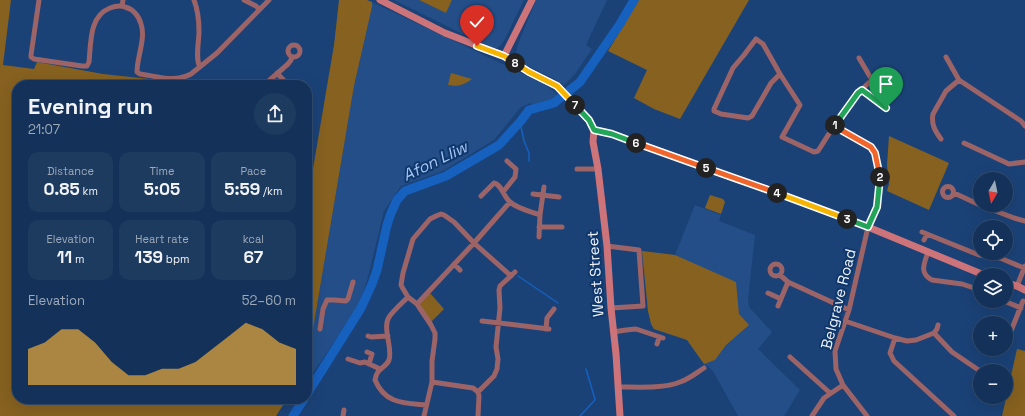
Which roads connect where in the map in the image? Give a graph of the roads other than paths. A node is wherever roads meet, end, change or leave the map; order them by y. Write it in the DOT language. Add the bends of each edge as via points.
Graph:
graph roads {
  1 [pos="39,0"];
  2 [pos="123,0"];
  3 [pos="194,0"];
  4 [pos="244,0"];
  5 [pos="269,0"];
  6 [pos="380,0"];
  7 [pos="532,0"];
  8 [pos="122,6"];
  9 [pos="260,9"];
  10 [pos="504,56"];
  11 [pos="292,57"];
  12 [pos="946,57"];
  13 [pos="859,58"];
  14 [pos="200,67"];
  15 [pos="888,70"];
  16 [pos="277,73"];
  17 [pos="780,74"];
  18 [pos="181,78"];
  19 [pos="269,80"];
  20 [pos="283,80"];
  21 [pos="872,80"];
  22 [pos="959,80"];
  23 [pos="862,90"];
  24 [pos="886,108"];
  25 [pos="834,126"];
  26 [pos="1025,126"];
  27 [pos="594,130"];
  28 [pos="941,139"];
  29 [pos="964,143"];
  30 [pos="507,160"];
  31 [pos="1025,162"];
  32 [pos="577,169"];
  33 [pos="598,169"];
  34 [pos="544,187"];
  35 [pos="503,192"];
  36 [pos="954,193"];
  37 [pos="533,194"];
  38 [pos="543,195"];
  39 [pos="481,196"];
  40 [pos="559,197"];
  41 [pos="510,202"];
  42 [pos="973,202"];
  43 [pos="998,212"];
  44 [pos="540,215"];
  45 [pos="1025,221"];
  46 [pos="540,227"];
  47 [pos="562,227"];
  48 [pos="868,227"];
  49 [pos="539,237"];
  50 [pos="924,240"];
  51 [pos="474,243"];
  52 [pos="607,246"];
  53 [pos="928,252"];
  54 [pos="454,264"];
  55 [pos="1025,267"];
  56 [pos="460,270"];
  57 [pos="973,270"];
  58 [pos="780,275"];
  59 [pos="353,282"];
  60 [pos="788,282"];
  61 [pos="1013,285"];
  62 [pos="1017,286"];
  63 [pos="973,288"];
  64 [pos="1025,290"];
  65 [pos="768,293"];
  66 [pos="408,297"];
  67 [pos="781,299"];
  68 [pos="1023,300"];
  69 [pos="417,304"];
  70 [pos="1013,305"];
  71 [pos="778,306"];
  72 [pos="611,308"];
  73 [pos="1020,308"];
  74 [pos="554,309"];
  75 [pos="849,310"];
  76 [pos="482,321"];
  77 [pos="845,321"];
  78 [pos="498,323"];
  79 [pos="938,325"];
  80 [pos="1013,326"];
  81 [pos="320,329"];
  82 [pos="613,332"];
  83 [pos="934,333"];
  84 [pos="368,336"];
  85 [pos="388,336"];
  86 [pos="895,338"];
  87 [pos="657,344"];
  88 [pos="367,352"];
  89 [pos="790,357"];
  90 [pos="348,359"];
  91 [pos="369,364"];
  92 [pos="973,367"];
  93 [pos="704,368"];
  94 [pos="380,369"];
  95 [pos="432,382"];
  96 [pos="843,385"];
  97 [pos="618,387"];
  98 [pos="478,392"];
  99 [pos="830,393"];
  100 [pos="426,405"];
  101 [pos="344,410"];
  102 [pos="343,416"];
  103 [pos="424,416"];
  104 [pos="478,416"];
  105 [pos="620,416"];
  106 [pos="812,416"];
  107 [pos="867,416"];
  108 [pos="954,416"];
  1 -- 8 [label="street" via="31,57 87,66 92,30 97,19 108,8"];
  2 -- 8 [label="street"];
  3 -- 14 [label="street" via="198,11"];
  4 -- 9 [label="street"];
  5 -- 9 [label="street"];
  6 -- 10 [label="main road" via="445,33"];
  7 -- 10 [label="main road"];
  8 -- 18 [label="street" via="134,12 142,24 137,72"];
  9 -- 14 [label="street"];
  10 -- 27 [label="main road" via="557,86 589,120"];
  11 -- 16 [label="street"];
  12 -- 22 [label="street"];
  13 -- 21 [label="street"];
  14 -- 18 [label="street"];
  15 -- 21 [label="street"];
  16 -- 19 [label="street"];
  16 -- 20 [label="street"];
  17 -- 17 [label="street" via="771,83 752,116 748,118 721,114 714,110 733,68 756,39 763,44"];
  17 -- 25 [label="street" via="800,105 782,137 814,152 818,151"];
  21 -- 23 [label="street"];
  22 -- 26 [label="street"];
  22 -- 28 [label="street" via="946,91 932,117 933,127"];
  23 -- 24 [label="street"];
  23 -- 25 [label="street"];
  25 -- 48 [label="street, Belgrave Road" via="871,147 875,153 880,178 879,189 877,207"];
  27 -- 33 [label="main road, West Street" via="593,142"];
  27 -- 48 [label="main road" via="612,134"];
  29 -- 31 [label="street" via="1009,164"];
  30 -- 35 [label="street" via="516,169 515,177"];
  32 -- 33 [label="street"];
  33 -- 52 [label="main road, West Street"];
  34 -- 38 [label="street"];
  35 -- 39 [label="street" via="500,186 494,183"];
  35 -- 41 [label="street"];
  36 -- 42 [label="street"];
  37 -- 38 [label="street"];
  38 -- 40 [label="street"];
  38 -- 44 [label="street"];
  41 -- 44 [label="street"];
  41 -- 51 [label="street"];
  43 -- 45 [label="street"];
  44 -- 46 [label="street"];
  46 -- 47 [label="street"];
  46 -- 49 [label="street"];
  48 -- 53 [label="main road"];
  48 -- 75 [label="street, Belgrave Road"];
  50 -- 55 [label="street" via="924,233 978,255 1000,258"];
  51 -- 54 [label="street"];
  51 -- 66 [label="street" via="444,215 430,220 416,234 410,246 401,285"];
  51 -- 78 [label="street" via="513,274 500,286"];
  52 -- 72 [label="main road, West Street"];
  52 -- 72 [label="street" via="639,250 643,306"];
  53 -- 57 [label="main road"];
  53 -- 63 [label="street" via="923,269 929,278"];
  54 -- 56 [label="street"];
  54 -- 69 [label="street"];
  55 -- 62 [label="street"];
  58 -- 60 [label="street"];
  59 -- 81 [label="street" via="346,301 327,300"];
  60 -- 67 [label="street"];
  60 -- 75 [label="street"];
  61 -- 62 [label="main road"];
  62 -- 64 [label="main road"];
  65 -- 67 [label="street"];
  66 -- 69 [label="street"];
  66 -- 85 [label="street" via="388,318"];
  67 -- 71 [label="street"];
  68 -- 73 [label="street"];
  69 -- 95 [label="street" via="435,333"];
  70 -- 73 [label="street"];
  72 -- 82 [label="main road, West Street"];
  73 -- 80 [label="street"];
  74 -- 78 [label="street" via="547,318 548,329"];
  75 -- 77 [label="street, Belgrave Road"];
  76 -- 78 [label="street"];
  77 -- 86 [label="street"];
  77 -- 96 [label="street, Belgrave Road" via="835,351 836,369"];
  78 -- 98 [label="street" via="497,369 494,376"];
  79 -- 83 [label="street"];
  82 -- 87 [label="street" via="636,330 661,338"];
  82 -- 97 [label="main road, West Street"];
  83 -- 86 [label="street" via="916,340"];
  83 -- 92 [label="street" via="952,352"];
  84 -- 85 [label="street"];
  85 -- 94 [label="street" via="388,360"];
  86 -- 108 [label="street" via="890,353 894,360"];
  88 -- 91 [label="street" via="372,354"];
  89 -- 99 [label="street"];
  90 -- 91 [label="street"];
  91 -- 94 [label="street"];
  93 -- 97 [label="street" via="679,383"];
  94 -- 100 [label="street" via="375,380 378,388 388,398"];
  95 -- 98 [label="street" via="473,388"];
  95 -- 100 [label="street"];
  96 -- 99 [label="street"];
  96 -- 107 [label="street, Belgrave Road"];
  97 -- 105 [label="main road, West Street"];
  98 -- 104 [label="street"];
  99 -- 106 [label="street"];
  100 -- 103 [label="street"];
  101 -- 102 [label="street"];
}
